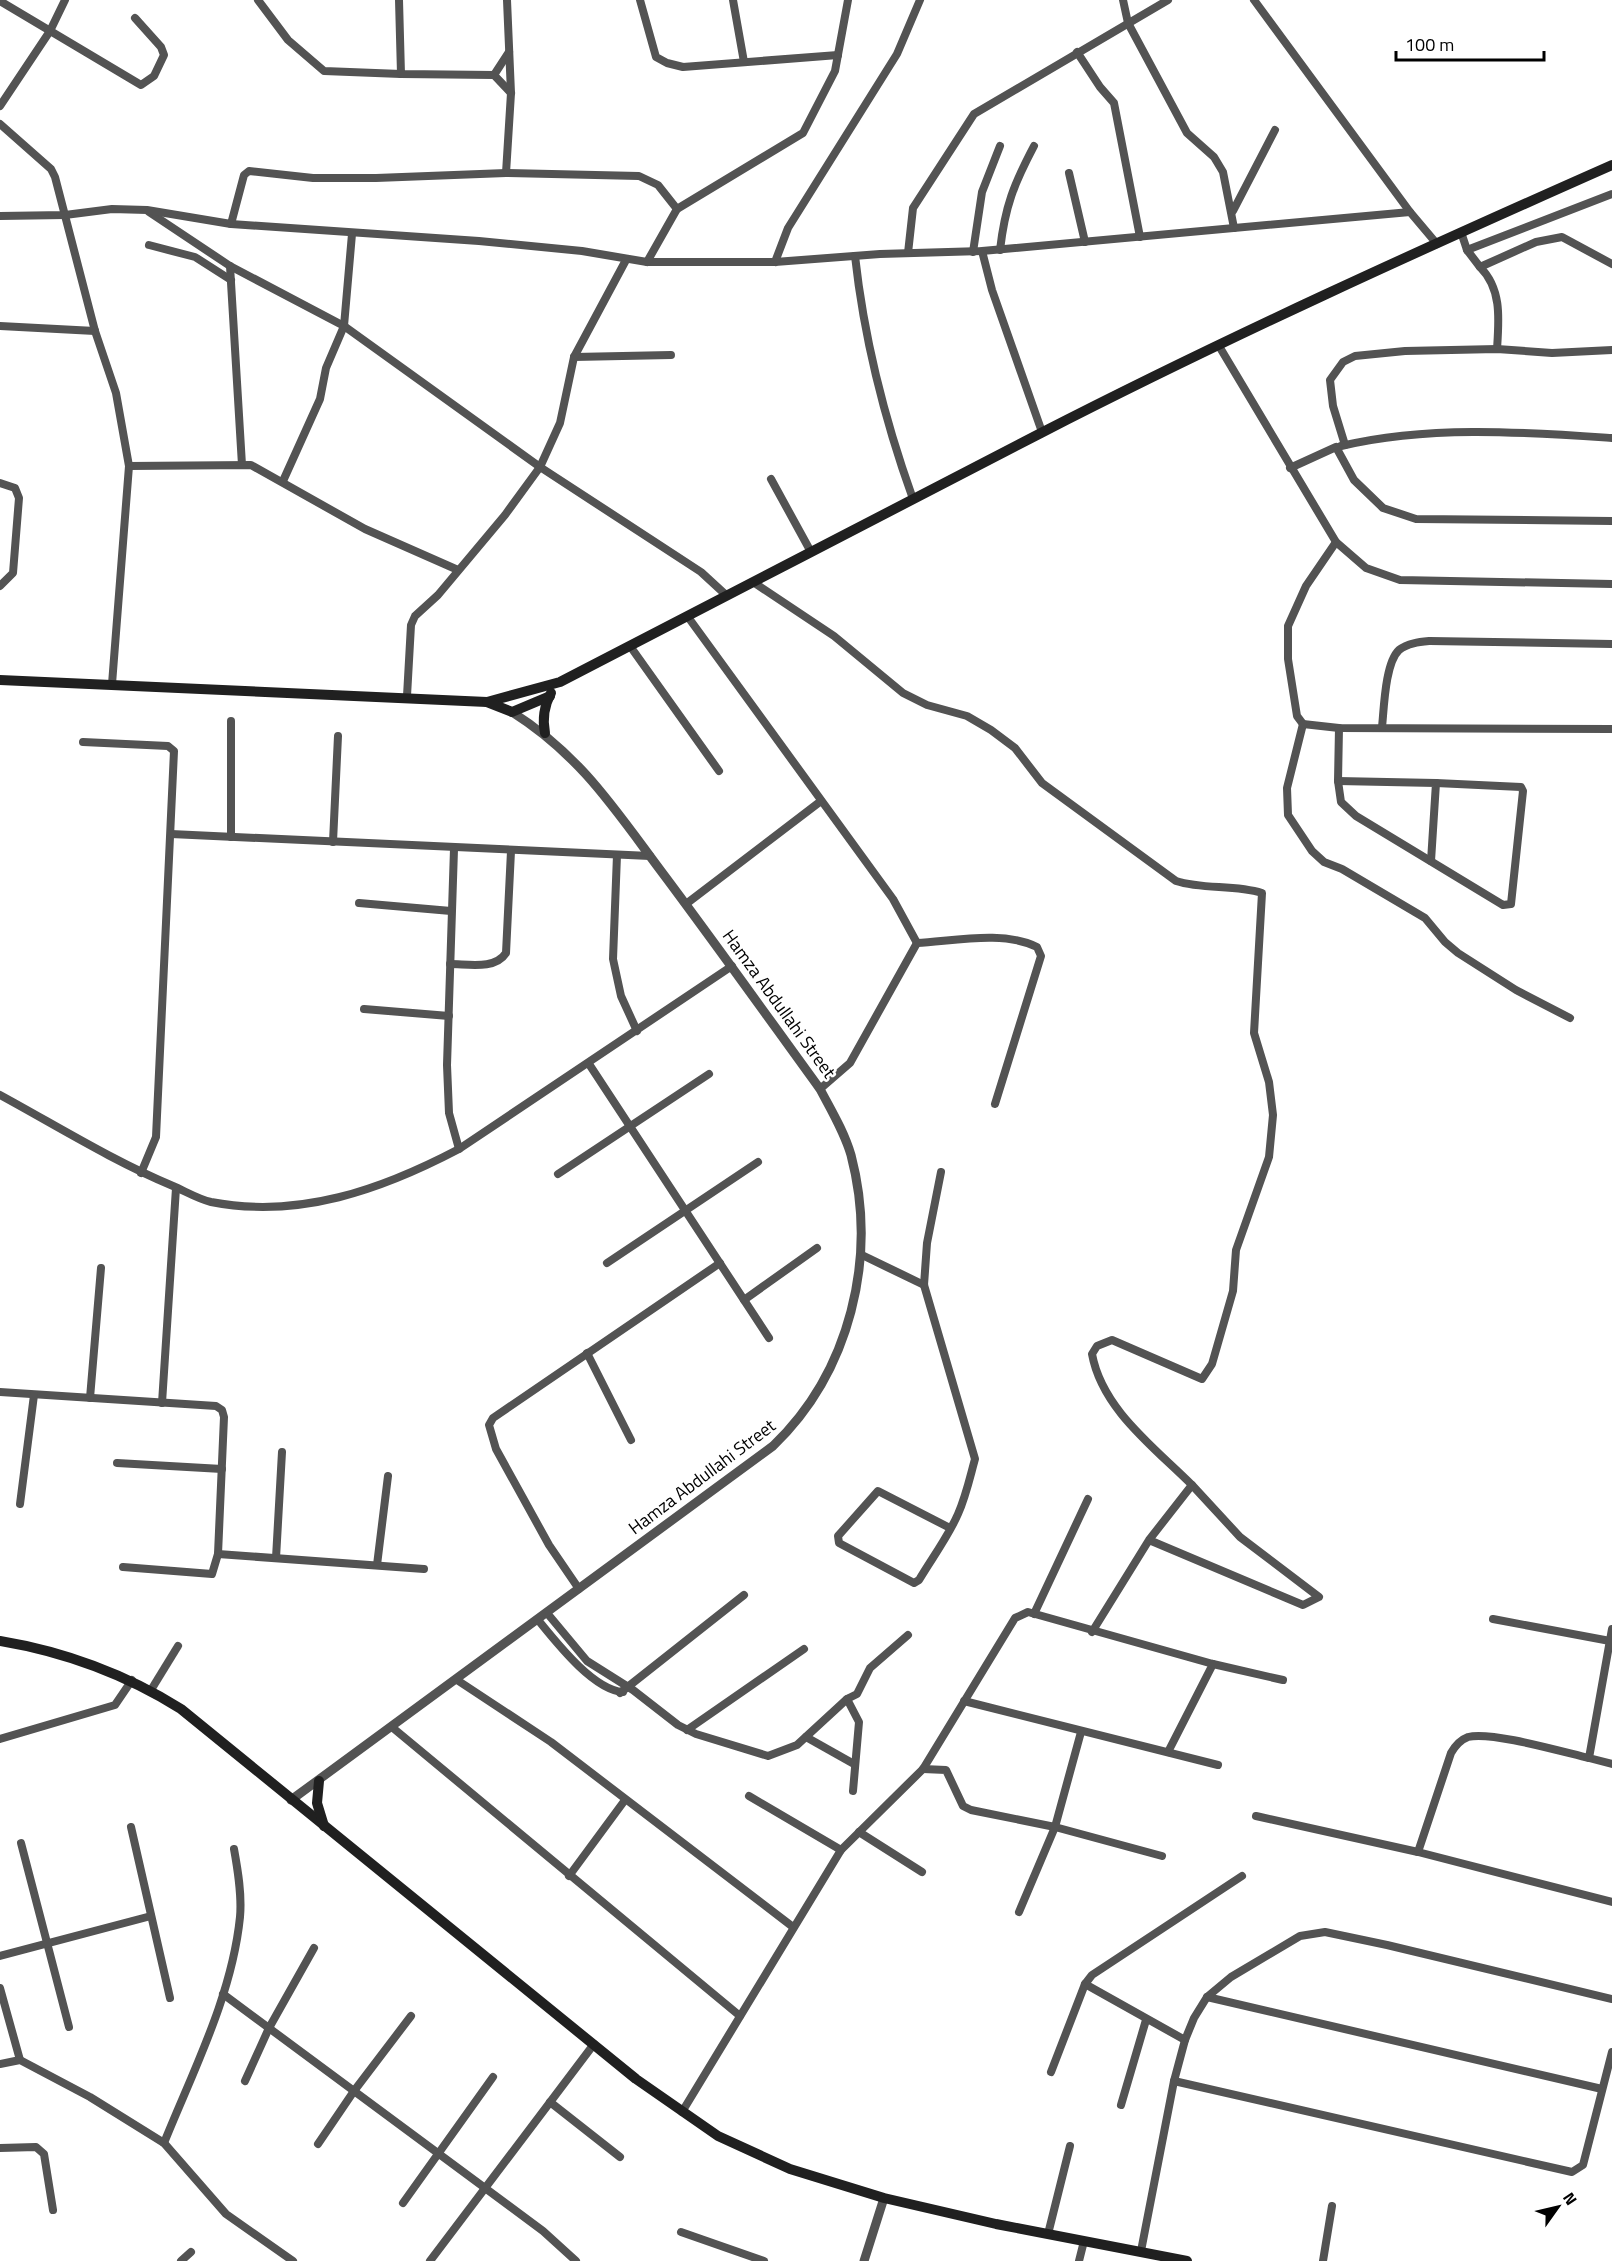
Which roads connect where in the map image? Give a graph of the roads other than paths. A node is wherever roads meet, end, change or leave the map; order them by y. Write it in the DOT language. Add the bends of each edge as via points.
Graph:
graph roads {
  1 [pos="65,0"];
  2 [pos="258,0"];
  3 [pos="399,0"];
  4 [pos="507,0"];
  5 [pos="640,0"];
  6 [pos="733,0"];
  7 [pos="848,0"];
  8 [pos="920,0"];
  9 [pos="1123,0"];
  10 [pos="1168,0"];
  11 [pos="1254,0"];
  12 [pos="0,1"];
  13 [pos="135,18"];
  14 [pos="1128,23"];
  15 [pos="50,31"];
  16 [pos="510,51"];
  17 [pos="1077,52"];
  18 [pos="838,55"];
  19 [pos="744,62"];
  20 [pos="401,74"];
  21 [pos="494,75"];
  22 [pos="511,93"];
  23 [pos="0,106"];
  24 [pos="0,124"];
  25 [pos="1275,130"];
  26 [pos="1000,146"];
  27 [pos="1034,146"];
  28 [pos="1612,165"];
  29 [pos="506,173"];
  30 [pos="1069,173"];
  31 [pos="1612,194"];
  32 [pos="677,209"];
  33 [pos="147,210"];
  34 [pos="1233,211"];
  35 [pos="1410,212"];
  36 [pos="65,215"];
  37 [pos="0,216"];
  38 [pos="231,224"];
  39 [pos="1234,228"];
  40 [pos="1461,232"];
  41 [pos="352,234"];
  42 [pos="1140,237"];
  43 [pos="1085,242"];
  44 [pos="1437,244"];
  45 [pos="149,245"];
  46 [pos="1000,250"];
  47 [pos="1467,250"];
  48 [pos="978,252"];
  49 [pos="908,253"];
  50 [pos="855,256"];
  51 [pos="626,260"];
  52 [pos="647,262"];
  53 [pos="775,262"];
  54 [pos="1612,264"];
  55 [pos="230,266"];
  56 [pos="1480,267"];
  57 [pos="231,280"];
  58 [pos="0,326"];
  59 [pos="344,326"];
  60 [pos="95,330"];
  61 [pos="1219,346"];
  62 [pos="1497,349"];
  63 [pos="1612,350"];
  64 [pos="671,355"];
  65 [pos="574,357"];
  66 [pos="1042,432"];
  67 [pos="1612,438"];
  68 [pos="1340,446"];
  69 [pos="242,465"];
  70 [pos="129,466"];
  71 [pos="540,467"];
  72 [pos="1290,468"];
  73 [pos="771,479"];
  74 [pos="283,481"];
  75 [pos="0,483"];
  76 [pos="913,499"];
  77 [pos="1612,521"];
  78 [pos="1336,542"];
  79 [pos="811,552"];
  80 [pos="458,570"];
  81 [pos="753,582"];
  82 [pos="1612,584"];
  83 [pos="0,586"];
  84 [pos="726,595"];
  85 [pos="688,617"];
  86 [pos="1612,644"];
  87 [pos="630,646"];
  88 [pos="0,680"];
  89 [pos="560,682"];
  90 [pos="112,684"];
  91 [pos="520,694"];
  92 [pos="407,696"];
  93 [pos="550,696"];
  94 [pos="487,702"];
  95 [pos="512,712"];
  96 [pos="231,721"];
  97 [pos="1303,724"];
  98 [pos="1340,728"];
  99 [pos="1382,728"];
  100 [pos="1612,729"];
  101 [pos="545,733"];
  102 [pos="338,736"];
  103 [pos="83,742"];
  104 [pos="719,771"];
  105 [pos="1338,781"];
  106 [pos="1436,783"];
  107 [pos="821,801"];
  108 [pos="171,834"];
  109 [pos="231,837"];
  110 [pos="333,842"];
  111 [pos="454,849"];
  112 [pos="511,851"];
  113 [pos="617,855"];
  114 [pos="650,856"];
  115 [pos="1431,861"];
  116 [pos="359,903"];
  117 [pos="686,904"];
  118 [pos="452,910"];
  119 [pos="917,943"];
  120 [pos="450,964"];
  121 [pos="732,966"];
  122 [pos="364,1009"];
  123 [pos="449,1016"];
  124 [pos="1570,1018"];
  125 [pos="638,1030"];
  126 [pos="589,1064"];
  127 [pos="709,1074"];
  128 [pos="820,1089"];
  129 [pos="0,1095"];
  130 [pos="994,1104"];
  131 [pos="630,1126"];
  132 [pos="459,1149"];
  133 [pos="758,1162"];
  134 [pos="941,1172"];
  135 [pos="141,1173"];
  136 [pos="558,1174"];
  137 [pos="176,1188"];
  138 [pos="686,1212"];
  139 [pos="817,1248"];
  140 [pos="862,1256"];
  141 [pos="607,1263"];
  142 [pos="720,1263"];
  143 [pos="101,1268"];
  144 [pos="924,1285"];
  145 [pos="744,1300"];
  146 [pos="769,1338"];
  147 [pos="587,1353"];
  148 [pos="0,1392"];
  149 [pos="34,1395"];
  150 [pos="90,1398"];
  151 [pos="162,1403"];
  152 [pos="632,1440"];
  153 [pos="282,1452"];
  154 [pos="117,1463"];
  155 [pos="222,1469"];
  156 [pos="388,1476"];
  157 [pos="1192,1485"];
  158 [pos="1088,1498"];
  159 [pos="20,1504"];
  160 [pos="950,1528"];
  161 [pos="1149,1540"];
  162 [pos="218,1554"];
  163 [pos="276,1558"];
  164 [pos="377,1565"];
  165 [pos="123,1567"];
  166 [pos="424,1569"];
  167 [pos="579,1589"];
  168 [pos="744,1595"];
  169 [pos="547,1613"];
  170 [pos="1034,1614"];
  171 [pos="1493,1618"];
  172 [pos="538,1620"];
  173 [pos="1612,1629"];
  174 [pos="1092,1632"];
  175 [pos="908,1635"];
  176 [pos="0,1641"];
  177 [pos="1610,1641"];
  178 [pos="178,1646"];
  179 [pos="804,1649"];
  180 [pos="1213,1664"];
  181 [pos="132,1680"];
  182 [pos="457,1680"];
  183 [pos="1283,1680"];
  184 [pos="151,1690"];
  185 [pos="627,1690"];
  186 [pos="847,1699"];
  187 [pos="964,1701"];
  188 [pos="393,1728"];
  189 [pos="687,1730"];
  190 [pos="1081,1732"];
  191 [pos="806,1737"];
  192 [pos="0,1739"];
  193 [pos="1168,1752"];
  194 [pos="1589,1758"];
  195 [pos="854,1764"];
  196 [pos="1612,1764"];
  197 [pos="1218,1765"];
  198 [pos="923,1769"];
  199 [pos="319,1781"];
  200 [pos="853,1791"];
  201 [pos="749,1796"];
  202 [pos="291,1800"];
  203 [pos="625,1800"];
  204 [pos="1256,1816"];
  205 [pos="131,1827"];
  206 [pos="324,1827"];
  207 [pos="1055,1827"];
  208 [pos="859,1832"];
  209 [pos="21,1843"];
  210 [pos="234,1849"];
  211 [pos="841,1850"];
  212 [pos="1418,1852"];
  213 [pos="1162,1856"];
  214 [pos="922,1872"];
  215 [pos="569,1876"];
  216 [pos="1242,1876"];
  217 [pos="1612,1902"];
  218 [pos="1019,1912"];
  219 [pos="151,1916"];
  220 [pos="793,1927"];
  221 [pos="47,1944"];
  222 [pos="314,1948"];
  223 [pos="0,1956"];
  224 [pos="1085,1984"];
  225 [pos="0,1988"];
  226 [pos="223,1994"];
  227 [pos="1207,1997"];
  228 [pos="170,1998"];
  229 [pos="1612,1999"];
  230 [pos="411,2016"];
  231 [pos="740,2016"];
  232 [pos="1146,2020"];
  233 [pos="69,2026"];
  234 [pos="269,2028"];
  235 [pos="1185,2040"];
  236 [pos="594,2044"];
  237 [pos="1612,2052"];
  238 [pos="20,2060"];
  239 [pos="0,2064"];
  240 [pos="1051,2072"];
  241 [pos="493,2078"];
  242 [pos="244,2081"];
  243 [pos="1174,2081"];
  244 [pos="1602,2089"];
  245 [pos="354,2091"];
  246 [pos="550,2102"];
  247 [pos="1121,2105"];
  248 [pos="682,2112"];
  249 [pos="164,2143"];
  250 [pos="318,2144"];
  251 [pos="1070,2146"];
  252 [pos="0,2148"];
  253 [pos="439,2154"];
  254 [pos="620,2157"];
  255 [pos="485,2188"];
  256 [pos="884,2198"];
  257 [pos="403,2203"];
  258 [pos="1332,2206"];
  259 [pos="53,2210"];
  260 [pos="681,2232"];
  261 [pos="1048,2234"];
  262 [pos="1084,2241"];
  263 [pos="1141,2251"];
  264 [pos="191,2252"];
  265 [pos="181,2261"];
  266 [pos="293,2261"];
  267 [pos="430,2261"];
  268 [pos="576,2261"];
  269 [pos="764,2261"];
  270 [pos="864,2261"];
  271 [pos="1079,2261"];
  272 [pos="1187,2261"];
  273 [pos="1323,2261"];
  1 -- 15 [label="street"];
  2 -- 20 [label="street" via="288,40 324,70"];
  3 -- 20 [label="street"];
  4 -- 16 [label="street"];
  5 -- 19 [label="street" via="656,57 683,67"];
  6 -- 19 [label="street"];
  7 -- 18 [label="street"];
  8 -- 53 [label="street" via="897,54 788,228"];
  9 -- 14 [label="street"];
  10 -- 14 [label="street"];
  11 -- 35 [label="street"];
  12 -- 15 [label="street"];
  13 -- 15 [label="street" via="162,47 164,55 154,76 141,85"];
  14 -- 17 [label="street"];
  14 -- 34 [label="street" via="1187,133 1214,157 1223,172"];
  15 -- 23 [label="street"];
  16 -- 21 [label="street"];
  16 -- 22 [label="street"];
  17 -- 42 [label="street" via="1114,103"];
  17 -- 49 [label="street" via="968,120 914,208"];
  18 -- 19 [label="street"];
  18 -- 32 [label="street" via="835,71 803,133"];
  20 -- 21 [label="street"];
  21 -- 22 [label="street"];
  22 -- 29 [label="street"];
  24 -- 36 [label="street" via="51,169"];
  25 -- 34 [label="street"];
  26 -- 48 [label="street" via="982,192"];
  27 -- 46 [label="street" via="1012,187"];
  28 -- 40 [label="main road"];
  29 -- 32 [label="street" via="639,176 657,185"];
  29 -- 38 [label="street" via="313,178 249,171 244,175"];
  30 -- 43 [label="street"];
  31 -- 47 [label="street"];
  32 -- 52 [label="street"];
  33 -- 36 [label="street" via="112,209"];
  33 -- 38 [label="street"];
  33 -- 55 [label="street"];
  34 -- 39 [label="street"];
  35 -- 39 [label="street"];
  35 -- 44 [label="street"];
  36 -- 37 [label="street"];
  36 -- 60 [label="street"];
  38 -- 41 [label="street"];
  39 -- 42 [label="street"];
  40 -- 44 [label="main road"];
  40 -- 47 [label="street"];
  41 -- 51 [label="street" via="479,241 582,251"];
  41 -- 59 [label="street"];
  42 -- 43 [label="street"];
  43 -- 46 [label="street"];
  44 -- 61 [label="main road"];
  45 -- 57 [label="street" via="195,257"];
  46 -- 48 [label="street"];
  47 -- 56 [label="street"];
  48 -- 49 [label="street"];
  48 -- 66 [label="street"];
  49 -- 50 [label="street"];
  50 -- 53 [label="street"];
  50 -- 76 [label="street" via="861,309 898,459"];
  51 -- 52 [label="street"];
  51 -- 65 [label="street"];
  52 -- 53 [label="street"];
  54 -- 56 [label="street" via="1562,237 1536,242"];
  55 -- 57 [label="street"];
  55 -- 59 [label="street"];
  56 -- 62 [label="street" via="1497,293"];
  57 -- 69 [label="street"];
  58 -- 60 [label="street"];
  59 -- 71 [label="street"];
  59 -- 74 [label="street" via="326,368 320,399"];
  60 -- 70 [label="street" via="116,393"];
  61 -- 66 [label="main road"];
  61 -- 72 [label="street"];
  62 -- 63 [label="street" via="1552,353"];
  62 -- 68 [label="street" via="1405,351 1354,356 1343,362 1330,381"];
  64 -- 65 [label="street"];
  65 -- 71 [label="street" via="560,423"];
  66 -- 76 [label="main road"];
  67 -- 68 [label="street" via="1427,434 1381,437"];
  68 -- 72 [label="street"];
  68 -- 77 [label="street" via="1354,480 1383,508 1416,519"];
  69 -- 70 [label="street"];
  69 -- 74 [label="street" via="251,465"];
  70 -- 90 [label="street"];
  71 -- 80 [label="street"];
  71 -- 84 [label="street" via="701,572"];
  72 -- 78 [label="street"];
  73 -- 79 [label="street"];
  74 -- 80 [label="street" via="365,529"];
  75 -- 83 [label="street" via="15,488 19,498 13,573"];
  76 -- 79 [label="main road"];
  78 -- 82 [label="street" via="1366,568 1400,580"];
  78 -- 97 [label="street" via="1306,586 1288,626 1288,658 1297,716"];
  79 -- 81 [label="main road"];
  80 -- 92 [label="street" via="411,625"];
  81 -- 84 [label="main road"];
  81 -- 157 [label="street" via="834,636 903,693 927,705 967,716 991,730 1015,748 1042,783 1176,881 1262,893 1254,1033 1274,1115 1269,1157 1236,1250 1233,1291 1212,1364 1202,1379 1112,1340 1097,1346 1092,1354 1095,1371 1122,1416"];
  84 -- 85 [label="main road"];
  85 -- 87 [label="main road"];
  85 -- 107 [label="street"];
  86 -- 99 [label="street" via="1412,643 1398,651 1391,664"];
  87 -- 89 [label="main road"];
  87 -- 104 [label="street"];
  88 -- 90 [label="main road"];
  89 -- 91 [label="main road"];
  89 -- 93 [label="main road"];
  90 -- 92 [label="main road"];
  91 -- 94 [label="main road"];
  91 -- 95 [label="main road"];
  92 -- 94 [label="main road"];
  93 -- 95 [label="main road"];
  93 -- 101 [label="main road" via="543,721"];
  94 -- 95 [label="main road"];
  95 -- 101 [label="street, Hamza Abdullahi Street"];
  96 -- 109 [label="street"];
  97 -- 98 [label="street"];
  97 -- 124 [label="street" via="1287,788 1288,815 1312,851 1324,862 1425,918 1458,953"];
  98 -- 99 [label="street"];
  98 -- 105 [label="street"];
  99 -- 100 [label="street"];
  101 -- 114 [label="street, Hamza Abdullahi Street" via="612,803"];
  102 -- 110 [label="street"];
  103 -- 108 [label="street" via="172,747"];
  105 -- 106 [label="street"];
  105 -- 115 [label="street" via="1341,802 1356,816"];
  106 -- 115 [label="street"];
  106 -- 115 [label="street" via="1521,787 1511,904 1503,905"];
  107 -- 117 [label="street"];
  107 -- 119 [label="street" via="894,899"];
  108 -- 109 [label="street"];
  108 -- 135 [label="street" via="156,1137"];
  109 -- 110 [label="street"];
  110 -- 111 [label="street"];
  111 -- 112 [label="street"];
  111 -- 118 [label="street"];
  112 -- 113 [label="street"];
  112 -- 120 [label="street" via="506,953 494,964"];
  113 -- 114 [label="street"];
  113 -- 125 [label="street" via="613,959 621,996"];
  114 -- 117 [label="street, Hamza Abdullahi Street"];
  116 -- 118 [label="street"];
  117 -- 121 [label="street, Hamza Abdullahi Street"];
  118 -- 120 [label="street"];
  119 -- 128 [label="street" via="853,1058"];
  119 -- 130 [label="street" via="995,939 1037,947 1041,956"];
  120 -- 123 [label="street"];
  121 -- 125 [label="street"];
  121 -- 128 [label="street, Hamza Abdullahi Street"];
  122 -- 123 [label="street"];
  123 -- 132 [label="street" via="448,1113"];
  125 -- 126 [label="street"];
  126 -- 131 [label="street"];
  126 -- 132 [label="street"];
  127 -- 131 [label="street"];
  128 -- 140 [label="street, Hamza Abdullahi Street" via="850,1154 860,1198"];
  129 -- 135 [label="street"];
  131 -- 136 [label="street"];
  131 -- 138 [label="street"];
  132 -- 137 [label="street" via="363,1192 271,1209 209,1202"];
  133 -- 138 [label="street"];
  134 -- 144 [label="street" via="927,1243"];
  135 -- 137 [label="street"];
  137 -- 151 [label="street"];
  138 -- 141 [label="street"];
  138 -- 142 [label="street"];
  139 -- 145 [label="street"];
  140 -- 144 [label="street"];
  140 -- 167 [label="street, Hamza Abdullahi Street" via="854,1300 839,1347 817,1396 798,1423 773,1446"];
  142 -- 145 [label="street"];
  142 -- 147 [label="street"];
  143 -- 150 [label="street"];
  144 -- 160 [label="street" via="975,1458"];
  145 -- 146 [label="street"];
  147 -- 152 [label="street"];
  147 -- 167 [label="street" via="493,1418 489,1425 496,1449 549,1545"];
  148 -- 149 [label="street"];
  149 -- 150 [label="street"];
  149 -- 159 [label="street"];
  150 -- 151 [label="street"];
  151 -- 155 [label="street" via="216,1406 222,1410"];
  153 -- 163 [label="street"];
  154 -- 155 [label="street"];
  155 -- 162 [label="street"];
  156 -- 164 [label="street"];
  157 -- 161 [label="street"];
  157 -- 161 [label="street" via="1240,1537 1319,1597 1303,1605"];
  158 -- 170 [label="street"];
  160 -- 160 [label="street" via="878,1491 838,1536 839,1542 914,1583"];
  161 -- 174 [label="street"];
  162 -- 163 [label="street"];
  162 -- 165 [label="street" via="210,1576"];
  163 -- 164 [label="street"];
  164 -- 166 [label="street"];
  167 -- 169 [label="street, Hamza Abdullahi Street"];
  168 -- 185 [label="street"];
  169 -- 172 [label="street, Hamza Abdullahi Street"];
  169 -- 185 [label="street" via="587,1661"];
  170 -- 174 [label="street"];
  170 -- 187 [label="street" via="1021,1613 1015,1618"];
  171 -- 177 [label="street"];
  172 -- 182 [label="street, Hamza Abdullahi Street"];
  172 -- 185 [label="street" via="582,1670"];
  173 -- 177 [label="street"];
  174 -- 180 [label="street"];
  175 -- 186 [label="street" via="870,1668 857,1694"];
  176 -- 181 [label="main road" via="69,1656"];
  177 -- 194 [label="street"];
  178 -- 184 [label="street"];
  179 -- 189 [label="street"];
  180 -- 183 [label="street"];
  180 -- 193 [label="street"];
  181 -- 184 [label="main road"];
  181 -- 192 [label="street" via="115,1705"];
  182 -- 188 [label="street, Hamza Abdullahi Street"];
  182 -- 203 [label="street" via="551,1742"];
  184 -- 202 [label="main road" via="222,1740"];
  185 -- 189 [label="street"];
  186 -- 191 [label="street"];
  186 -- 195 [label="street" via="859,1722"];
  187 -- 190 [label="street"];
  187 -- 198 [label="street"];
  188 -- 199 [label="street, Hamza Abdullahi Street"];
  188 -- 215 [label="street"];
  189 -- 191 [label="street" via="768,1755 787,1750"];
  190 -- 193 [label="street"];
  190 -- 207 [label="street"];
  191 -- 195 [label="street"];
  193 -- 197 [label="street"];
  194 -- 196 [label="street"];
  194 -- 212 [label="street" via="1496,1738 1468,1737 1451,1753"];
  195 -- 200 [label="street"];
  198 -- 207 [label="street" via="946,1770 963,1806 970,1810"];
  198 -- 208 [label="street"];
  199 -- 202 [label="street, Hamza Abdullahi Street"];
  199 -- 206 [label="main road" via="317,1803"];
  201 -- 211 [label="street"];
  202 -- 206 [label="main road"];
  203 -- 215 [label="street"];
  203 -- 220 [label="street"];
  204 -- 212 [label="street"];
  205 -- 219 [label="street"];
  206 -- 236 [label="main road"];
  207 -- 213 [label="street"];
  207 -- 218 [label="street"];
  208 -- 211 [label="street"];
  208 -- 214 [label="street"];
  209 -- 221 [label="street"];
  210 -- 226 [label="street" via="240,1917"];
  211 -- 220 [label="street"];
  212 -- 217 [label="street"];
  215 -- 231 [label="street"];
  216 -- 224 [label="street" via="1101,1967"];
  219 -- 221 [label="street"];
  219 -- 228 [label="street"];
  220 -- 231 [label="street"];
  221 -- 223 [label="street"];
  221 -- 233 [label="street"];
  222 -- 234 [label="street"];
  224 -- 232 [label="street"];
  224 -- 240 [label="street"];
  225 -- 238 [label="street"];
  226 -- 234 [label="street"];
  226 -- 249 [label="street"];
  227 -- 229 [label="street" via="1283,1945 1314,1932 1387,1944"];
  227 -- 235 [label="street"];
  227 -- 244 [label="street"];
  230 -- 245 [label="street"];
  231 -- 248 [label="street"];
  232 -- 235 [label="street"];
  232 -- 247 [label="street"];
  234 -- 242 [label="street"];
  234 -- 245 [label="street"];
  235 -- 243 [label="street"];
  236 -- 246 [label="street"];
  236 -- 248 [label="main road"];
  237 -- 244 [label="street"];
  238 -- 239 [label="street"];
  238 -- 249 [label="street"];
  241 -- 253 [label="street"];
  243 -- 244 [label="street" via="1572,2172 1583,2165"];
  243 -- 263 [label="street"];
  245 -- 250 [label="street"];
  245 -- 253 [label="street"];
  246 -- 254 [label="street"];
  246 -- 255 [label="street"];
  248 -- 256 [label="main road" via="757,2155"];
  249 -- 266 [label="street" via="225,2214"];
  251 -- 261 [label="street"];
  252 -- 259 [label="street" via="36,2147 44,2154"];
  253 -- 255 [label="street"];
  253 -- 257 [label="street"];
  255 -- 267 [label="street"];
  255 -- 268 [label="street"];
  256 -- 261 [label="main road"];
  256 -- 270 [label="street"];
  258 -- 273 [label="street"];
  260 -- 269 [label="street"];
  261 -- 262 [label="main road"];
  262 -- 263 [label="main road"];
  262 -- 271 [label="street"];
  263 -- 272 [label="main road"];
  264 -- 265 [label="street"];
}
